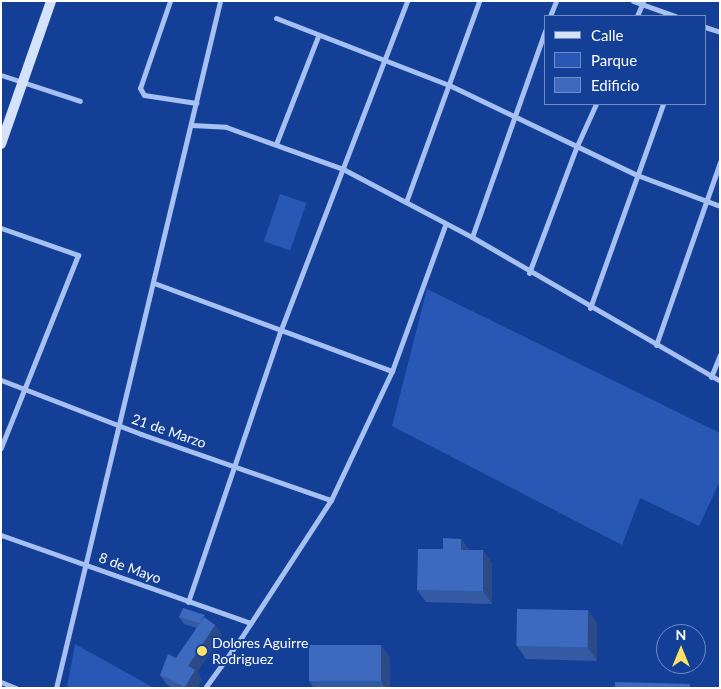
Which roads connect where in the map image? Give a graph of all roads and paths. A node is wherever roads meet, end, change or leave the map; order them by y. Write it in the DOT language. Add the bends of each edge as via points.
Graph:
graph roads {
  1 [pos="51,1"];
  2 [pos="170,1"];
  3 [pos="407,1"];
  4 [pos="479,1"];
  5 [pos="556,1"];
  6 [pos="633,1"];
  7 [pos="218,2"];
  8 [pos="643,3"];
  9 [pos="550,15"];
  10 [pos="637,15"];
  11 [pos="673,15"];
  12 [pos="276,18"];
  13 [pos="706,27"];
  14 [pos="720,32"];
  15 [pos="544,34"];
  16 [pos="318,36"];
  17 [pos="385,62"];
  18 [pos="1,74"];
  19 [pos="24,83"];
  20 [pos="449,86"];
  21 [pos="80,101"];
  22 [pos="196,103"];
  23 [pos="596,105"];
  24 [pos="663,105"];
  25 [pos="513,116"];
  26 [pos="191,125"];
  27 [pos="1,144"];
  28 [pos="276,144"];
  29 [pos="576,148"];
  30 [pos="720,162"];
  31 [pos="343,169"];
  32 [pos="637,175"];
  33 [pos="706,200"];
  34 [pos="406,202"];
  35 [pos="720,206"];
  36 [pos="446,225"];
  37 [pos="1,228"];
  38 [pos="472,237"];
  39 [pos="529,272"];
  40 [pos="154,284"];
  41 [pos="590,308"];
  42 [pos="280,332"];
  43 [pos="656,345"];
  44 [pos="720,355"];
  45 [pos="392,370"];
  46 [pos="711,376"];
  47 [pos="1,380"];
  48 [pos="720,381"];
  49 [pos="23,388"];
  50 [pos="118,424"];
  51 [pos="1,448"];
  52 [pos="235,466"];
  53 [pos="331,500"];
  54 [pos="1,535"];
  55 [pos="88,564"];
  56 [pos="188,602"];
  57 [pos="251,623"];
  58 [pos="1,682"];
  59 [pos="16,688"];
  60 [pos="56,688"];
  61 [pos="205,688"];
  1 -- 19 [label="street"];
  2 -- 22 [label="street" via="140,88 144,95"];
  3 -- 17 [label="street"];
  4 -- 20 [label="street"];
  5 -- 9 [label="street"];
  6 -- 8 [label="street"];
  7 -- 22 [label="street"];
  8 -- 10 [label="street"];
  8 -- 11 [label="street"];
  12 -- 16 [label="street"];
  13 -- 14 [label="street"];
  15 -- 25 [label="street"];
  16 -- 17 [label="street"];
  16 -- 28 [label="street"];
  17 -- 20 [label="street"];
  17 -- 31 [label="street"];
  18 -- 19 [label="street"];
  19 -- 21 [label="street"];
  19 -- 27 [label="street"];
  20 -- 25 [label="street"];
  20 -- 34 [label="street"];
  22 -- 26 [label="street"];
  23 -- 29 [label="street"];
  24 -- 32 [label="street"];
  25 -- 29 [label="street"];
  25 -- 38 [label="street"];
  26 -- 28 [label="street" via="226,128"];
  26 -- 40 [label="street"];
  28 -- 31 [label="street"];
  29 -- 32 [label="street"];
  29 -- 39 [label="street"];
  30 -- 33 [label="street"];
  31 -- 34 [label="street"];
  31 -- 42 [label="street"];
  32 -- 33 [label="street"];
  32 -- 41 [label="street"];
  33 -- 35 [label="street"];
  33 -- 43 [label="street"];
  34 -- 36 [label="street"];
  36 -- 38 [label="street"];
  36 -- 45 [label="street"];
  37 -- 49 [label="street" via="78,254"];
  38 -- 39 [label="street"];
  39 -- 41 [label="street"];
  40 -- 42 [label="street"];
  40 -- 50 [label="street"];
  41 -- 43 [label="street"];
  42 -- 45 [label="street"];
  42 -- 52 [label="street"];
  43 -- 46 [label="street"];
  44 -- 46 [label="street"];
  45 -- 53 [label="street"];
  46 -- 48 [label="street"];
  47 -- 49 [label="street, 21 de Marzo"];
  49 -- 50 [label="street, 21 de Marzo"];
  49 -- 51 [label="street"];
  50 -- 52 [label="street, 21 de Marzo"];
  50 -- 55 [label="street"];
  52 -- 53 [label="street, 21 de Marzo"];
  52 -- 56 [label="street"];
  53 -- 57 [label="street"];
  54 -- 55 [label="street, 8 de Mayo"];
  55 -- 56 [label="street, 8 de Mayo"];
  55 -- 60 [label="street"];
  56 -- 57 [label="street, 8 de Mayo"];
  57 -- 61 [label="street"];
  58 -- 59 [label="street"];
}
